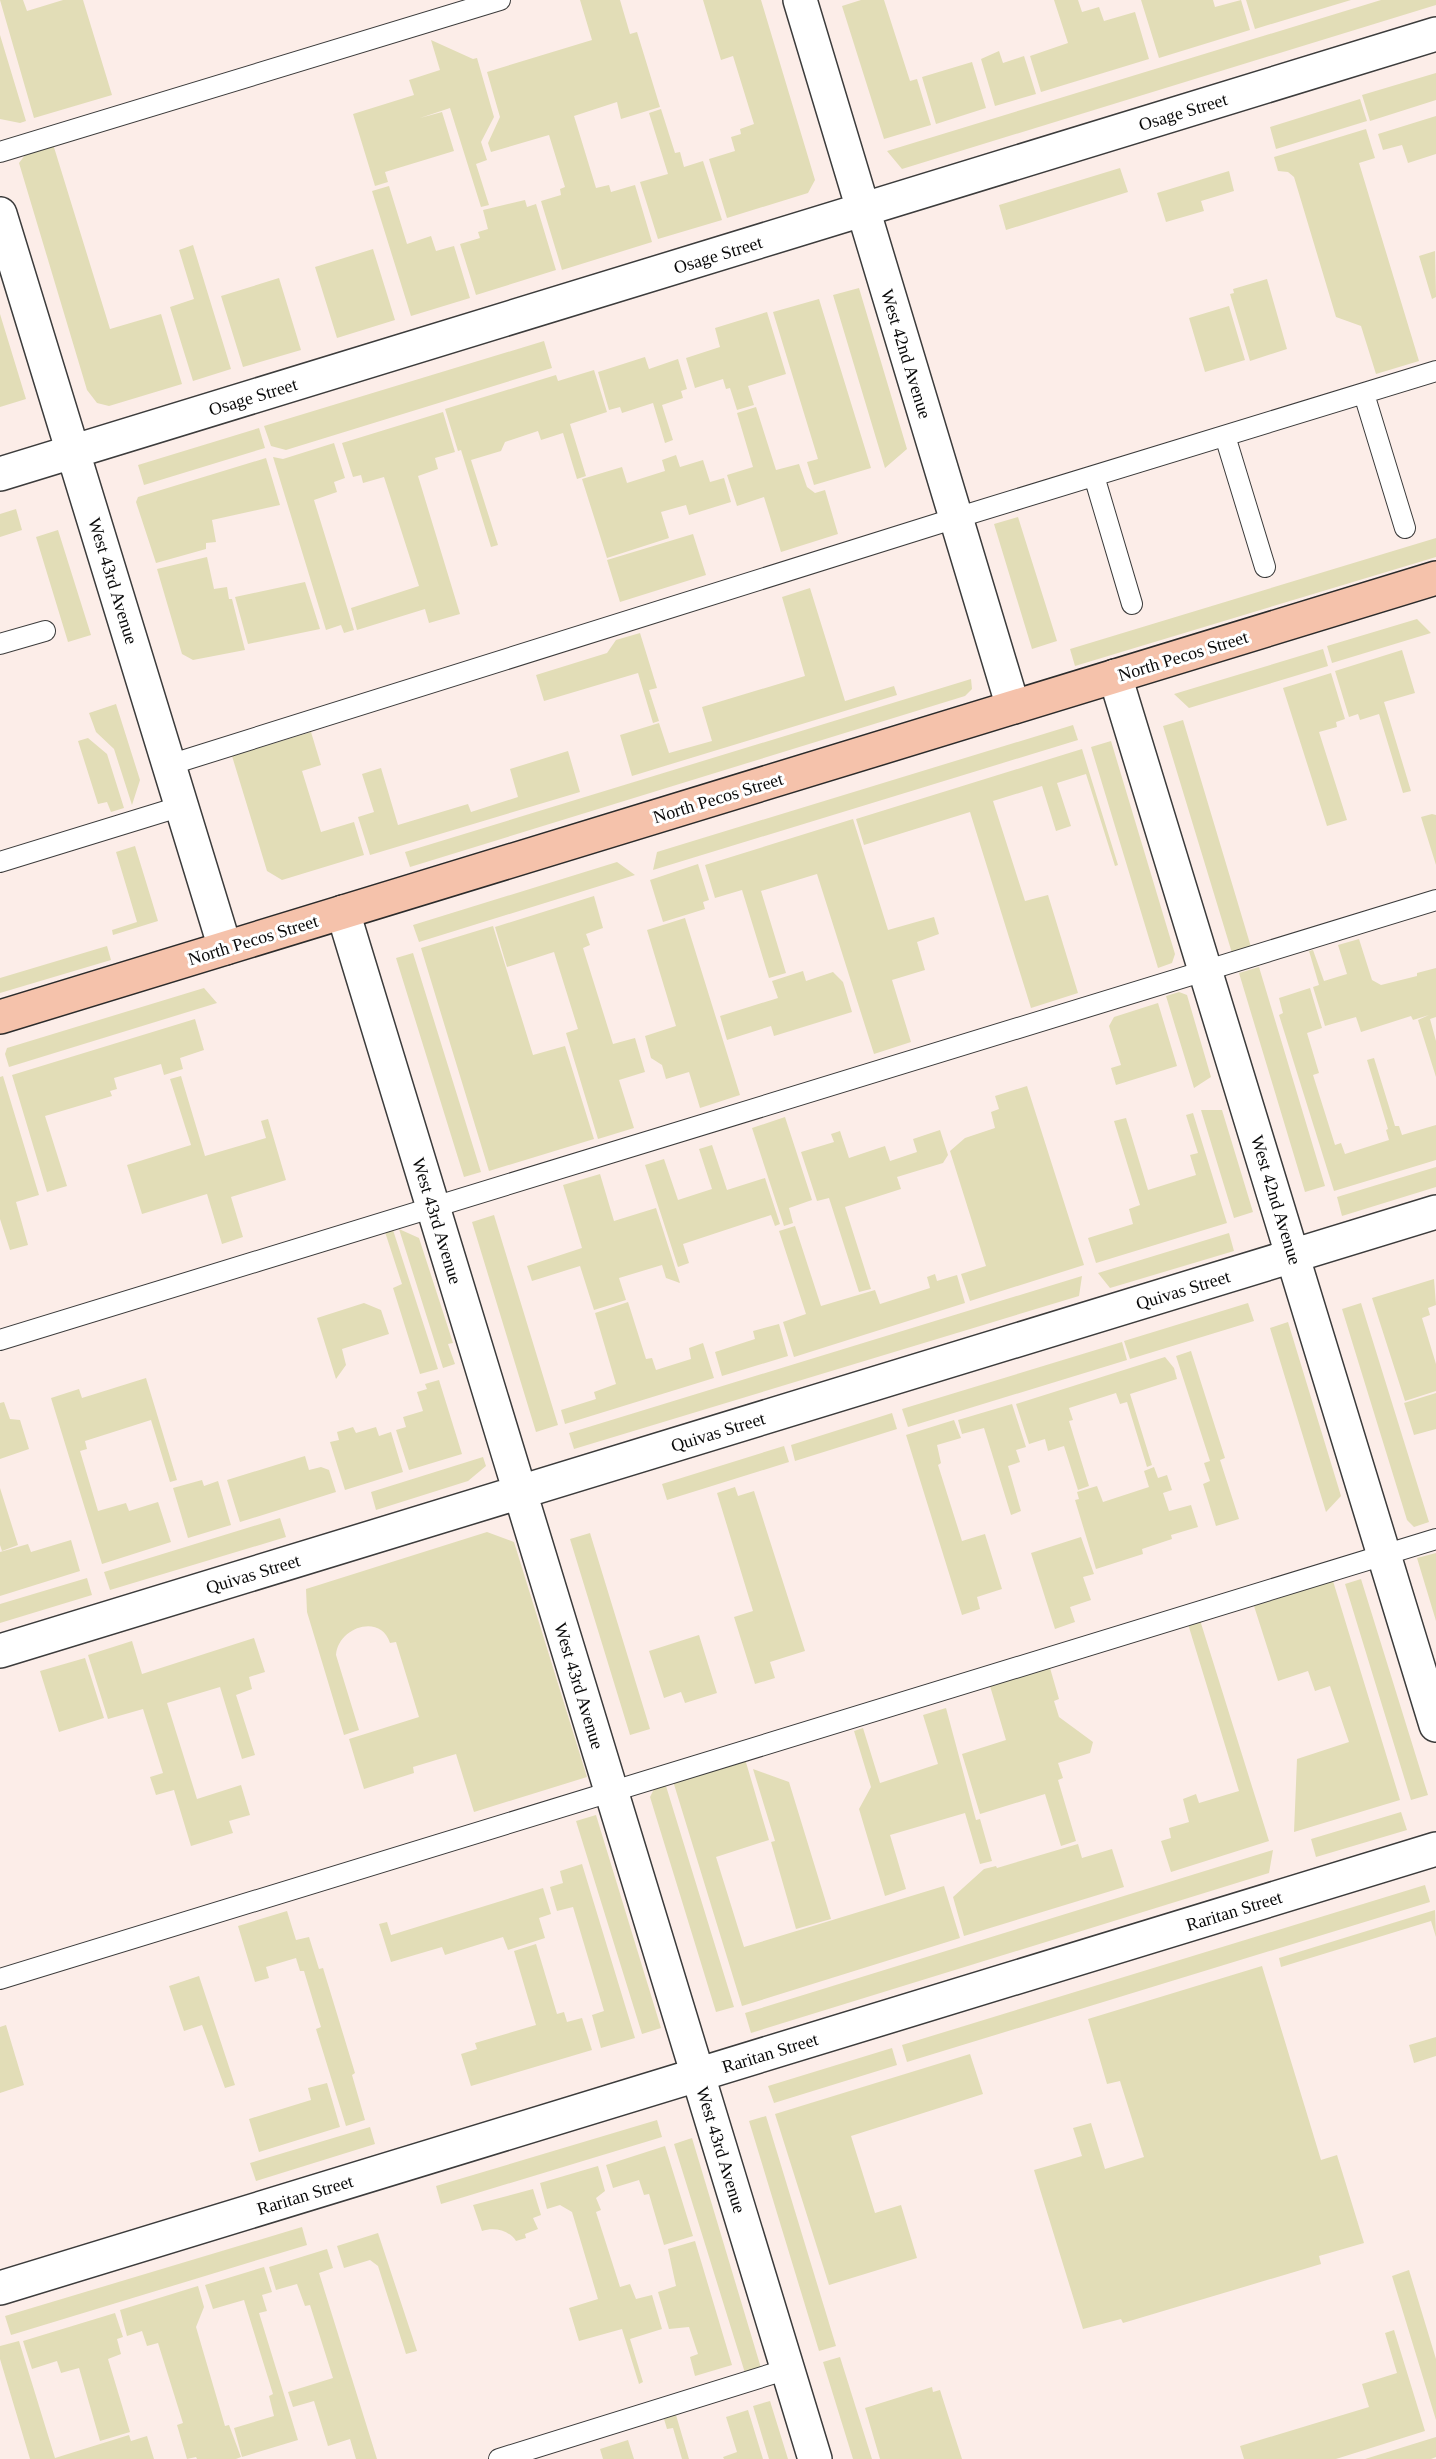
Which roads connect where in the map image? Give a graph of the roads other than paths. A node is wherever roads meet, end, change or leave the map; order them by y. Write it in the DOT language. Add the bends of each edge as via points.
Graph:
graph roads {
  1 [pos="500,0"];
  2 [pos="800,0"];
  3 [pos="1436,34"];
  4 [pos="0,152"];
  5 [pos="863,210"];
  6 [pos="0,214"];
  7 [pos="1436,371"];
  8 [pos="1364,394"];
  9 [pos="1225,436"];
  10 [pos="73,452"];
  11 [pos="0,474"];
  12 [pos="1094,476"];
  13 [pos="956,518"];
  14 [pos="1405,528"];
  15 [pos="1265,567"];
  16 [pos="1436,578"];
  17 [pos="1132,604"];
  18 [pos="45,631"];
  19 [pos="0,644"];
  20 [pos="1115,676"];
  21 [pos="1013,707"];
  22 [pos="169,765"];
  23 [pos="182,806"];
  24 [pos="0,862"];
  25 [pos="1436,900"];
  26 [pos="343,912"];
  27 [pos="225,948"];
  28 [pos="1206,971"];
  29 [pos="0,1017"];
  30 [pos="433,1207"];
  31 [pos="1436,1212"];
  32 [pos="1293,1256"];
  33 [pos="0,1340"];
  34 [pos="520,1492"];
  35 [pos="1436,1539"];
  36 [pos="1384,1555"];
  37 [pos="0,1651"];
  38 [pos="1436,1725"];
  39 [pos="612,1792"];
  40 [pos="1436,1849"];
  41 [pos="0,1980"];
  42 [pos="698,2074"];
  43 [pos="0,2288"];
  44 [pos="788,2369"];
  45 [pos="499,2459"];
  46 [pos="816,2459"];
  1 -- 4 [label="lane"];
  2 -- 5 [label="street, West 42nd Avenue"];
  3 -- 5 [label="street, Osage Street"];
  5 -- 10 [label="street, Osage Street"];
  5 -- 13 [label="street, West 42nd Avenue"];
  6 -- 10 [label="street, West 43rd Avenue"];
  7 -- 8 [label="lane"];
  8 -- 9 [label="lane"];
  8 -- 14 [label="lane"];
  9 -- 12 [label="lane"];
  9 -- 15 [label="lane"];
  10 -- 11 [label="street, Osage Street"];
  10 -- 22 [label="street, West 43rd Avenue"];
  12 -- 13 [label="lane"];
  12 -- 17 [label="lane"];
  13 -- 21 [label="street, West 42nd Avenue"];
  13 -- 22 [label="lane"];
  16 -- 20 [label="main road, North Pecos Street"];
  18 -- 19 [label="lane"];
  20 -- 21 [label="main road, North Pecos Street"];
  20 -- 28 [label="street, West 42nd Avenue"];
  21 -- 26 [label="main road, North Pecos Street"];
  22 -- 23 [label="street, West 43rd Avenue"];
  23 -- 24 [label="lane"];
  23 -- 27 [label="street, West 43rd Avenue"];
  25 -- 28 [label="lane"];
  26 -- 27 [label="main road, North Pecos Street"];
  26 -- 30 [label="street, West 43rd Avenue"];
  27 -- 29 [label="main road, North Pecos Street"];
  28 -- 30 [label="lane"];
  28 -- 32 [label="street, West 42nd Avenue"];
  30 -- 33 [label="lane"];
  30 -- 34 [label="street, West 43rd Avenue"];
  31 -- 32 [label="street, Quivas Street"];
  32 -- 34 [label="street, Quivas Street"];
  32 -- 36 [label="street, West 42nd Avenue"];
  34 -- 37 [label="street, Quivas Street"];
  34 -- 39 [label="street, West 43rd Avenue"];
  35 -- 36 [label="lane"];
  36 -- 38 [label="street, West 42nd Avenue"];
  36 -- 39 [label="lane"];
  39 -- 41 [label="lane"];
  39 -- 42 [label="street, West 43rd Avenue"];
  40 -- 42 [label="street, Raritan Street"];
  42 -- 43 [label="street, Raritan Street"];
  42 -- 44 [label="street, West 43rd Avenue"];
  44 -- 45 [label="lane"];
  44 -- 46 [label="street, West 43rd Avenue"];
}
